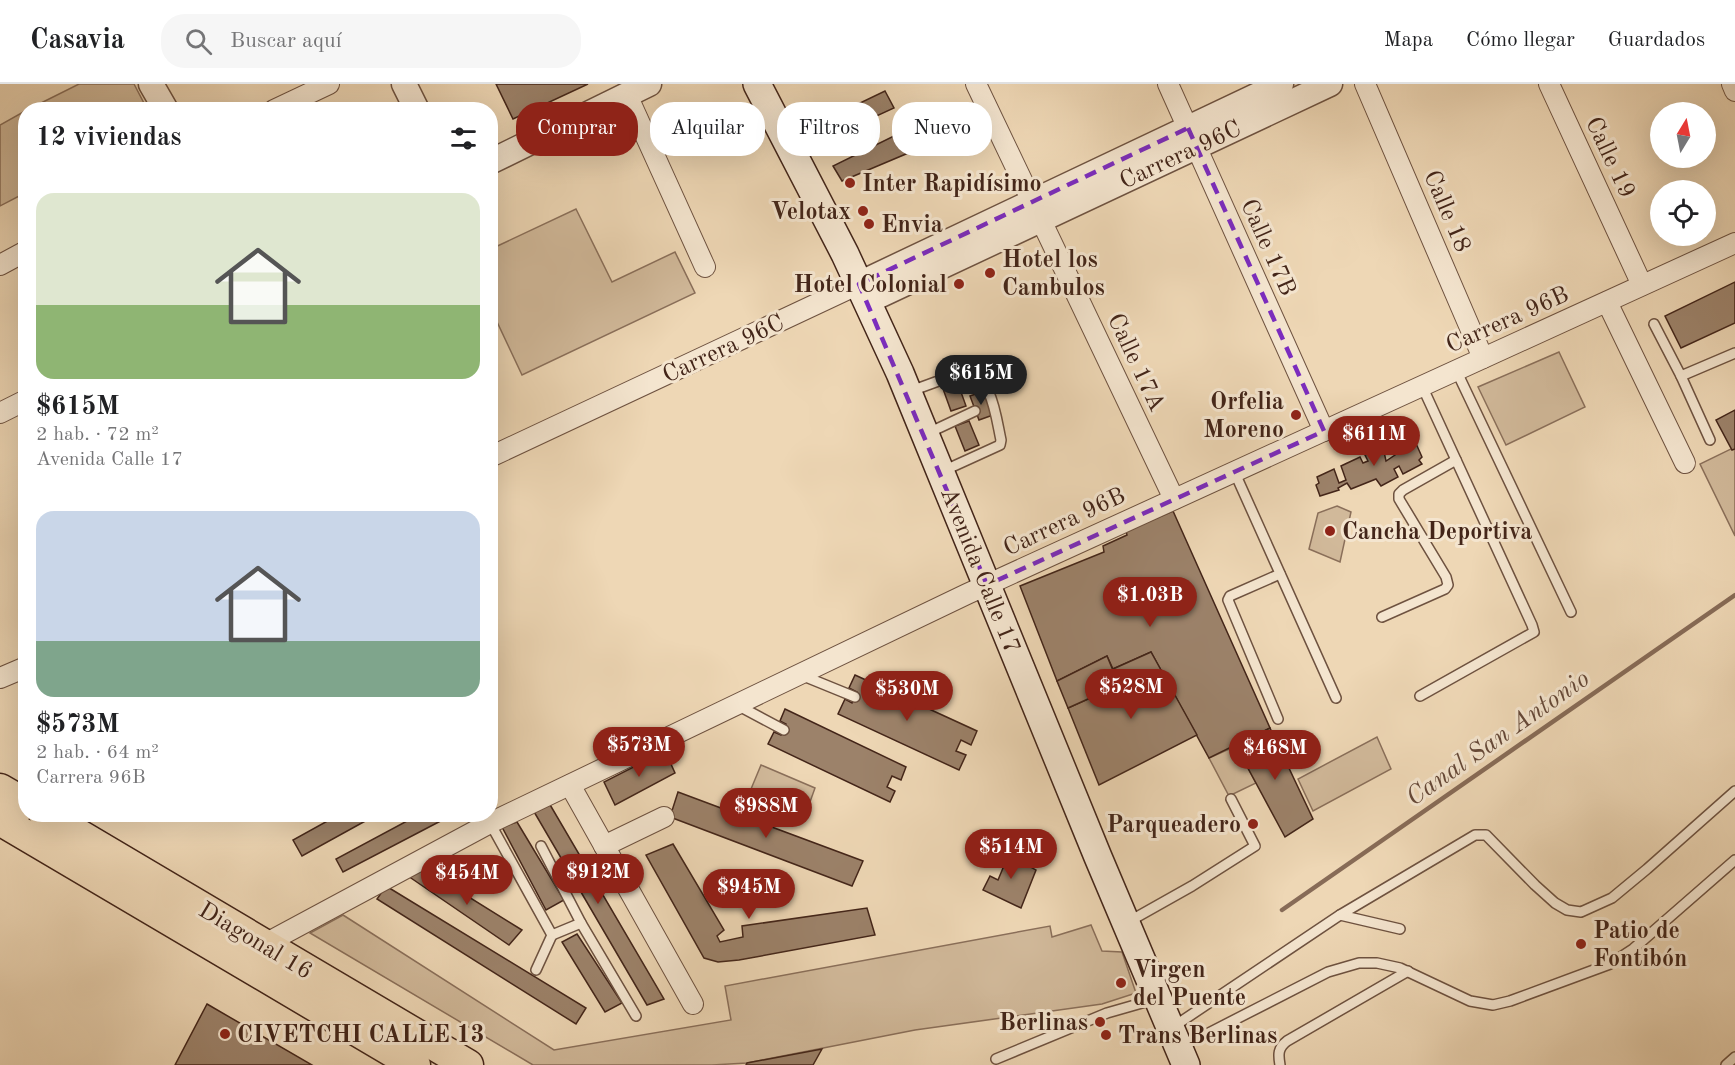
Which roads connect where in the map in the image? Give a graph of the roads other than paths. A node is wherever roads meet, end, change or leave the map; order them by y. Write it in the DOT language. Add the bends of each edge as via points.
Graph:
graph roads {
  1 [pos="151,84"];
  2 [pos="329,84"];
  3 [pos="404,84"];
  4 [pos="649,84"];
  5 [pos="757,84"];
  6 [pos="976,84"];
  7 [pos="1168,84"];
  8 [pos="1281,84"];
  9 [pos="1330,84"];
  10 [pos="1365,84"];
  11 [pos="1549,84"];
  12 [pos="1732,84"];
  13 [pos="1735,92"];
  14 [pos="627,95"];
  15 [pos="161,102"];
  16 [pos="291,102"];
  17 [pos="413,102"];
  18 [pos="1192,137"];
  19 [pos="498,158"];
  20 [pos="1036,211"];
  21 [pos="1735,243"];
  22 [pos="18,256"];
  23 [pos="0,266"];
  24 [pos="705,267"];
  25 [pos="1642,285"];
  26 [pos="863,292"];
  27 [pos="1607,302"];
  28 [pos="1654,324"];
  29 [pos="1735,353"];
  30 [pos="1483,358"];
  31 [pos="1455,370"];
  32 [pos="1681,376"];
  33 [pos="1422,386"];
  34 [pos="908,392"];
  35 [pos="18,404"];
  36 [pos="975,411"];
  37 [pos="0,413"];
  38 [pos="1324,430"];
  39 [pos="925,434"];
  40 [pos="1710,440"];
  41 [pos="498,453"];
  42 [pos="1456,460"];
  43 [pos="1685,463"];
  44 [pos="1234,471"];
  45 [pos="941,472"];
  46 [pos="1174,499"];
  47 [pos="1280,574"];
  48 [pos="987,585"];
  49 [pos="1571,612"];
  50 [pos="1383,617"];
  51 [pos="18,671"];
  52 [pos="801,675"];
  53 [pos="0,678"];
  54 [pos="1420,696"];
  55 [pos="855,697"];
  56 [pos="1336,698"];
  57 [pos="737,705"];
  58 [pos="1278,719"];
  59 [pos="783,730"];
  60 [pos="570,785"];
  61 [pos="0,789"];
  62 [pos="1735,791"];
  63 [pos="18,799"];
  64 [pos="1231,799"];
  65 [pos="664,817"];
  66 [pos="498,819"];
  67 [pos="0,820"];
  68 [pos="58,822"];
  69 [pos="490,823"];
  70 [pos="541,846"];
  71 [pos="604,846"];
  72 [pos="1735,860"];
  73 [pos="1340,915"];
  74 [pos="581,923"];
  75 [pos="1126,923"];
  76 [pos="1400,929"];
  77 [pos="552,935"];
  78 [pos="263,945"];
  79 [pos="536,970"];
  80 [pos="1408,972"];
  81 [pos="1158,999"];
  82 [pos="693,1004"];
  83 [pos="636,1016"];
  84 [pos="1178,1046"];
  85 [pos="1735,1057"];
  86 [pos="996,1059"];
  87 [pos="415,1065"];
  88 [pos="468,1065"];
  89 [pos="1280,1065"];
  90 [pos="1726,1065"];
  1 -- 15 [label="street"];
  2 -- 16 [label="street"];
  3 -- 17 [label="street"];
  4 -- 14 [label="street"];
  5 -- 26 [label="main road, Avenida Calle 17"];
  6 -- 20 [label="street, Calle 17A"];
  7 -- 18 [label="street, Calle 17B"];
  8 -- 18 [label="street, Carrera 96C"];
  9 -- 18 [label="street, Carrera 96C"];
  10 -- 30 [label="street, Calle 18"];
  11 -- 25 [label="street, Calle 19"];
  12 -- 13 [label="street"];
  14 -- 19 [label="street"];
  14 -- 24 [label="street"];
  18 -- 20 [label="street, Carrera 96C"];
  18 -- 38 [label="street, Calle 17B"];
  20 -- 26 [label="street, Carrera 96C"];
  20 -- 46 [label="street, Calle 17A"];
  21 -- 25 [label="street, Carrera 96B"];
  22 -- 23 [label="street"];
  25 -- 27 [label="street, Carrera 96B"];
  26 -- 34 [label="main road, Avenida Calle 17"];
  26 -- 41 [label="street, Carrera 96C"];
  27 -- 30 [label="street, Carrera 96B"];
  27 -- 43 [label="street"];
  28 -- 32 [label="lane"];
  29 -- 32 [label="lane"];
  30 -- 31 [label="street, Carrera 96B"];
  31 -- 33 [label="street, Carrera 96B"];
  31 -- 49 [label="lane"];
  32 -- 40 [label="lane"];
  33 -- 38 [label="street, Carrera 96B"];
  33 -- 42 [label="lane"];
  34 -- 39 [label="main road, Avenida Calle 17"];
  34 -- 45 [label="lane" via="963,372 984,382 1000,445"];
  35 -- 37 [label="street"];
  36 -- 39 [label="lane"];
  38 -- 44 [label="street, Carrera 96B"];
  39 -- 45 [label="main road, Avenida Calle 17"];
  42 -- 50 [label="lane" via="1403,490 1399,499 1448,585"];
  42 -- 54 [label="lane" via="1534,632"];
  44 -- 46 [label="street, Carrera 96B"];
  44 -- 47 [label="lane"];
  45 -- 48 [label="main road, Avenida Calle 17"];
  46 -- 48 [label="street, Carrera 96B"];
  47 -- 56 [label="lane"];
  47 -- 58 [label="lane" via="1228,600"];
  48 -- 52 [label="street, Carrera 96B"];
  48 -- 75 [label="main road, Avenida Calle 17"];
  51 -- 53 [label="street"];
  52 -- 55 [label="lane"];
  52 -- 57 [label="street, Carrera 96B"];
  57 -- 59 [label="lane"];
  57 -- 60 [label="street, Carrera 96B"];
  60 -- 66 [label="street, Carrera 96B"];
  60 -- 71 [label="street"];
  61 -- 63 [label="main road"];
  62 -- 73 [label="lane" via="1612,898 1581,912 1555,903 1486,835 1475,835"];
  64 -- 75 [label="lane" via="1255,846"];
  65 -- 71 [label="street"];
  67 -- 87 [label="main road, Diagonal 16"];
  68 -- 78 [label="main road, Diagonal 16"];
  69 -- 77 [label="lane"];
  69 -- 78 [label="street, Carrera 96B"];
  70 -- 74 [label="lane"];
  71 -- 82 [label="street"];
  72 -- 80 [label="lane" via="1633,949 1610,964 1510,1001 1493,1005 1470,1001"];
  73 -- 76 [label="lane"];
  73 -- 84 [label="lane"];
  74 -- 77 [label="lane"];
  74 -- 83 [label="lane"];
  75 -- 81 [label="main road, Avenida Calle 17"];
  77 -- 79 [label="lane"];
  78 -- 88 [label="main road, Diagonal 16"];
  80 -- 84 [label="lane" via="1377,963 1359,963 1328,972"];
  80 -- 89 [label="lane" via="1281,1046"];
  81 -- 84 [label="main road, Avenida Calle 17"];
  81 -- 86 [label="lane" via="1107,1013"];
  85 -- 90 [label="lane"];
}
